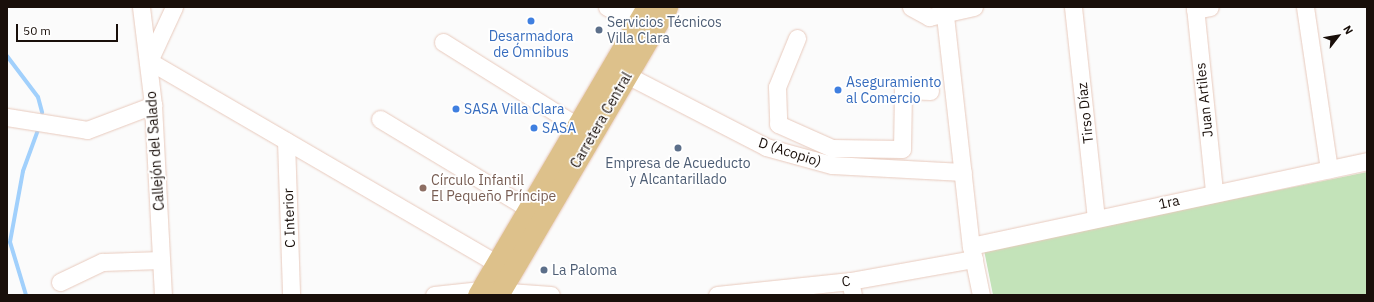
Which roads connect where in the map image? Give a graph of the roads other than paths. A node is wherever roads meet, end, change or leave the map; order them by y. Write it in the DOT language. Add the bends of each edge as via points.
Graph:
graph roads {
  1 [pos="141,7"];
  2 [pos="174,7"];
  3 [pos="607,7"];
  4 [pos="667,7"];
  5 [pos="911,7"];
  6 [pos="974,7"];
  7 [pos="1073,7"];
  8 [pos="1305,7"];
  9 [pos="1200,8"];
  10 [pos="944,10"];
  11 [pos="639,13"];
  12 [pos="797,38"];
  13 [pos="443,42"];
  14 [pos="149,61"];
  15 [pos="619,71"];
  16 [pos="930,90"];
  17 [pos="153,105"];
  18 [pos="7,117"];
  19 [pos="380,119"];
  20 [pos="584,131"];
  21 [pos="286,141"];
  22 [pos="902,149"];
  23 [pos="1367,162"];
  24 [pos="1328,169"];
  25 [pos="914,170"];
  26 [pos="962,172"];
  27 [pos="1214,192"];
  28 [pos="529,209"];
  29 [pos="1096,218"];
  30 [pos="972,252"];
  31 [pos="162,260"];
  32 [pos="505,267"];
  33 [pos="60,282"];
  34 [pos="851,288"];
  35 [pos="489,293"];
  36 [pos="739,294"];
  37 [pos="163,295"];
  38 [pos="291,295"];
  39 [pos="434,295"];
  40 [pos="551,295"];
  41 [pos="717,295"];
  42 [pos="981,295"];
  1 -- 14 [label="street, Callejón del Salado"];
  2 -- 14 [label="street"];
  3 -- 11 [label="street"];
  4 -- 15 [label="main road, Carretera Central"];
  5 -- 10 [label="street" via="929,17"];
  6 -- 10 [label="street"];
  7 -- 29 [label="street, Tirso Díaz"];
  8 -- 24 [label="street"];
  9 -- 27 [label="street, Juan Artiles"];
  10 -- 26 [label="street"];
  11 -- 15 [label="main road, Carretera Central"];
  12 -- 22 [label="street" via="777,86 778,124 832,148"];
  13 -- 20 [label="street"];
  14 -- 17 [label="street, Callejón del Salado"];
  14 -- 21 [label="street"];
  15 -- 20 [label="main road, Carretera Central"];
  15 -- 25 [label="street, D (Acopio)" via="766,147 832,165"];
  16 -- 22 [label="street" via="903,90"];
  17 -- 18 [label="street" via="87,130"];
  17 -- 31 [label="street, Callejón del Salado"];
  19 -- 28 [label="street"];
  20 -- 28 [label="main road, Carretera Central"];
  20 -- 32 [label="main road, Carretera Central"];
  21 -- 32 [label="street"];
  21 -- 38 [label="street, C Interior"];
  22 -- 25 [label="street" via="915,165"];
  23 -- 24 [label="street, 1ra"];
  24 -- 27 [label="street, 1ra"];
  25 -- 26 [label="street, D (Acopio)"];
  26 -- 30 [label="street"];
  27 -- 29 [label="street, 1ra"];
  28 -- 32 [label="main road, Carretera Central"];
  29 -- 30 [label="street, 1ra"];
  30 -- 34 [label="street, C"];
  30 -- 42 [label="street"];
  31 -- 33 [label="street" via="102,262"];
  31 -- 37 [label="street, Callejón del Salado"];
  32 -- 35 [label="main road, Carretera Central"];
  34 -- 36 [label="street, C"];
  35 -- 39 [label="street"];
  35 -- 40 [label="street"];
  36 -- 41 [label="street, C"];
}
